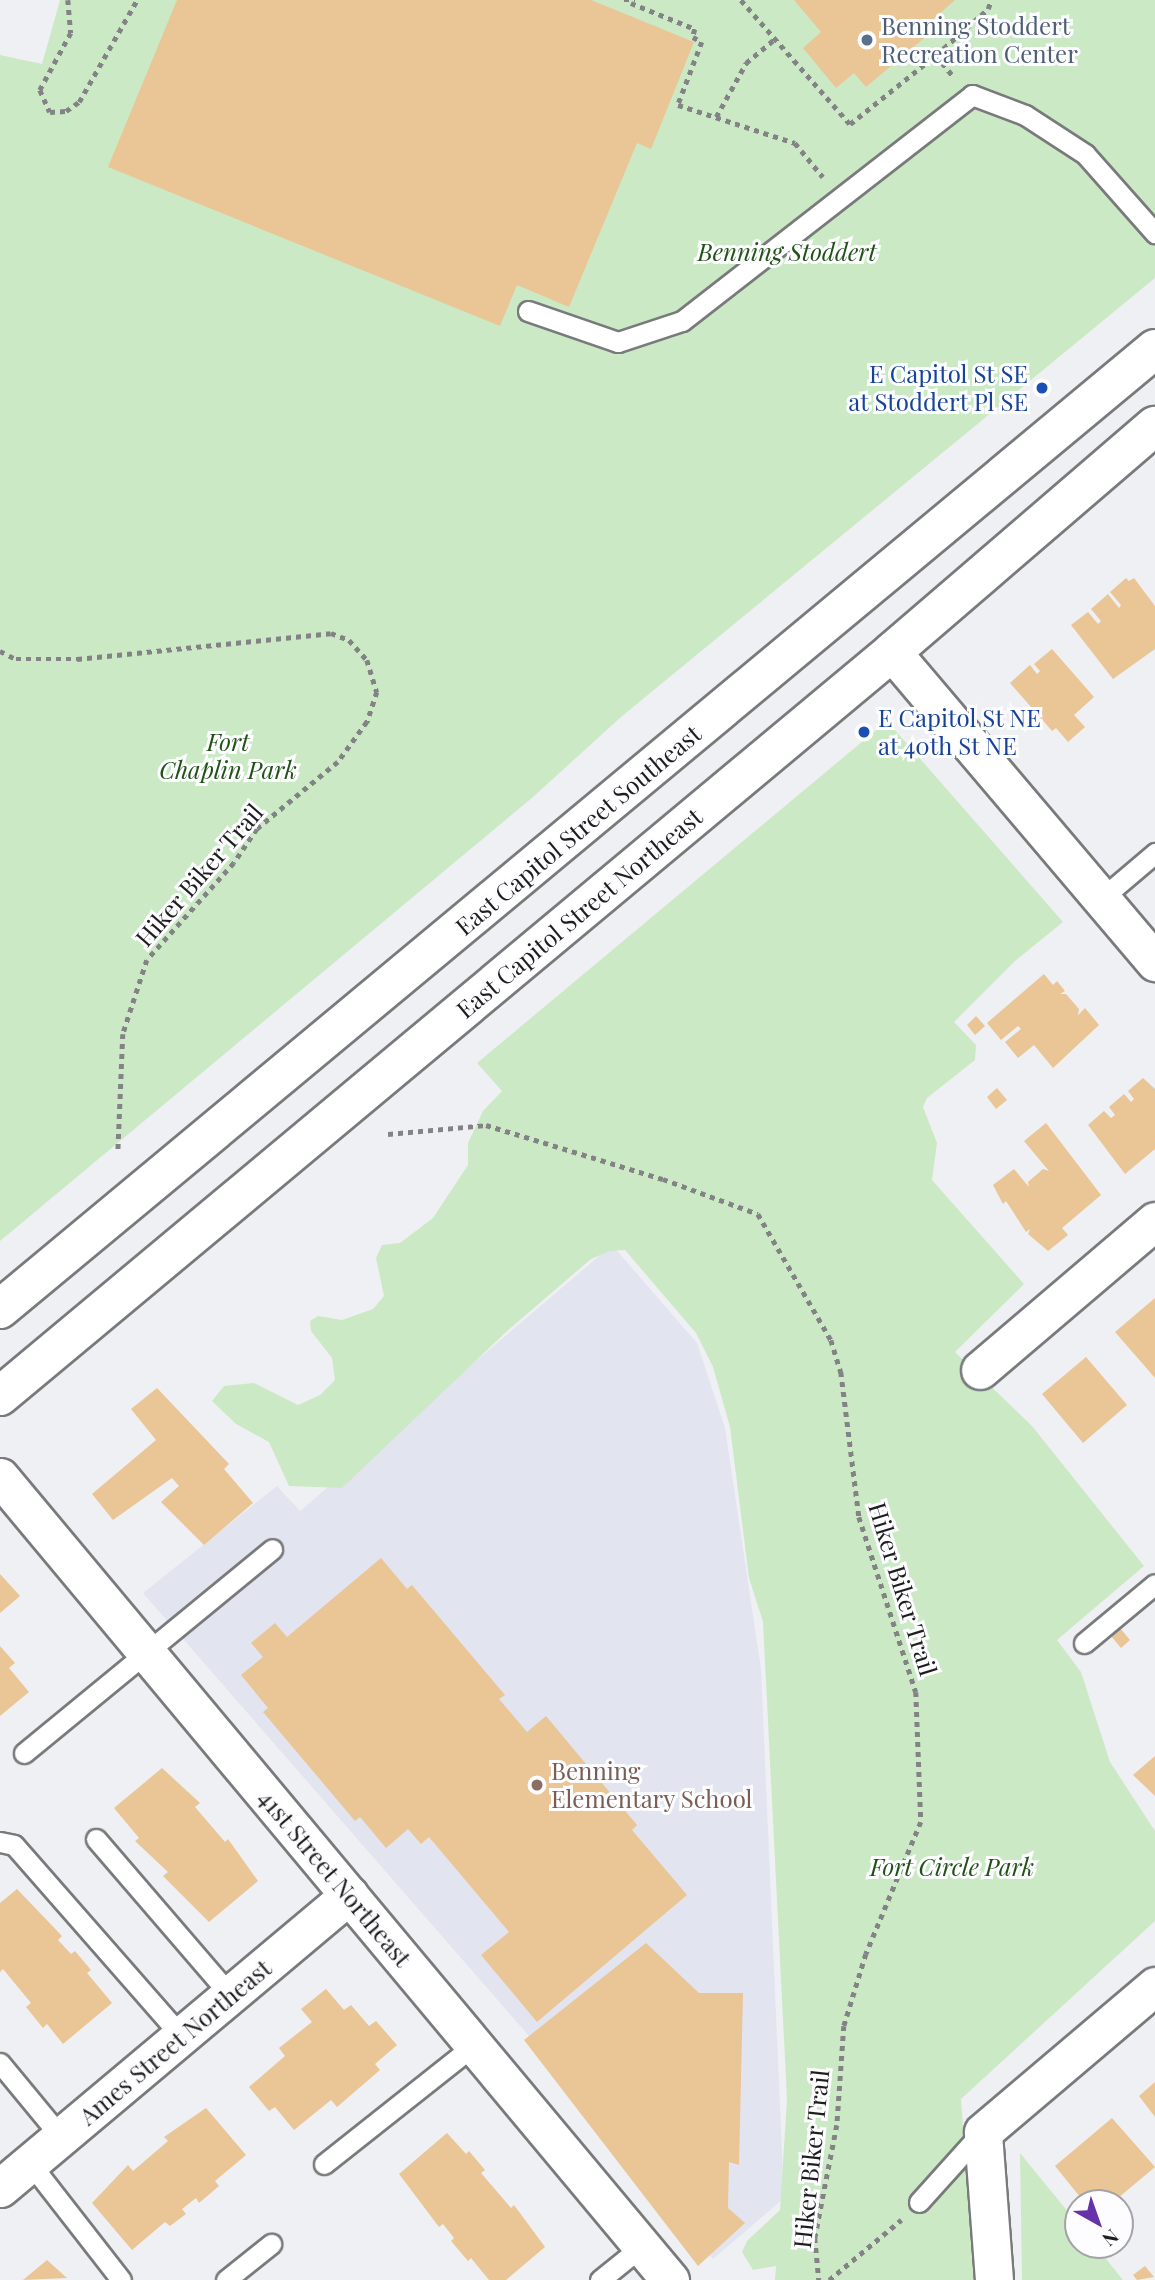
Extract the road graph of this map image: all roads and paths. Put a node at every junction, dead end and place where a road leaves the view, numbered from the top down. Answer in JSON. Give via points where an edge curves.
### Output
{"nodes":[{"id":1,"x":68,"y":0,"type":"edge"},
{"id":2,"x":137,"y":0,"type":"edge"},
{"id":3,"x":624,"y":0,"type":"edge"},
{"id":4,"x":741,"y":0,"type":"edge"},
{"id":5,"x":991,"y":0,"type":"edge"},
{"id":6,"x":633,"y":1,"type":"edge"},
{"id":7,"x":775,"y":39,"type":"junction"},
{"id":8,"x":936,"y":55,"type":"junction"},
{"id":9,"x":969,"y":97,"type":"junction"},
{"id":10,"x":716,"y":117,"type":"junction"},
{"id":11,"x":841,"y":198,"type":"junction"},
{"id":12,"x":1155,"y":233,"type":"edge"},
{"id":13,"x":527,"y":312,"type":"dead end"},
{"id":14,"x":1155,"y":349,"type":"edge"},
{"id":15,"x":1155,"y":426,"type":"edge"},
{"id":16,"x":0,"y":651,"type":"edge"},
{"id":17,"x":892,"y":652,"type":"junction"},
{"id":18,"x":1155,"y":853,"type":"edge"},
{"id":19,"x":1102,"y":898,"type":"junction"},
{"id":20,"x":1155,"y":962,"type":"edge"},
{"id":21,"x":388,"y":1134,"type":"dead end"},
{"id":22,"x":118,"y":1153,"type":"dead end"},
{"id":23,"x":1155,"y":1221,"type":"edge"},
{"id":24,"x":0,"y":1310,"type":"edge"},
{"id":25,"x":980,"y":1370,"type":"dead end"},
{"id":26,"x":0,"y":1396,"type":"edge"},
{"id":27,"x":0,"y":1477,"type":"edge"},
{"id":28,"x":272,"y":1549,"type":"dead end"},
{"id":29,"x":1155,"y":1584,"type":"edge"},
{"id":30,"x":1084,"y":1643,"type":"dead end"},
{"id":31,"x":145,"y":1651,"type":"junction"},
{"id":32,"x":24,"y":1753,"type":"dead end"},
{"id":33,"x":96,"y":1839,"type":"dead end"},
{"id":34,"x":0,"y":1842,"type":"edge"},
{"id":35,"x":349,"y":1895,"type":"junction"},
{"id":36,"x":1155,"y":1986,"type":"edge"},
{"id":37,"x":230,"y":1995,"type":"junction"},
{"id":38,"x":181,"y":2036,"type":"junction"},
{"id":39,"x":474,"y":2045,"type":"junction"},
{"id":40,"x":0,"y":2063,"type":"edge"},
{"id":41,"x":983,"y":2132,"type":"junction"},
{"id":42,"x":61,"y":2137,"type":"junction"},
{"id":43,"x":30,"y":2163,"type":"junction"},
{"id":44,"x":324,"y":2164,"type":"dead end"},
{"id":45,"x":0,"y":2188,"type":"edge"},
{"id":46,"x":919,"y":2202,"type":"joint"},
{"id":47,"x":271,"y":2244,"type":"dead end"},
{"id":48,"x":642,"y":2246,"type":"junction"},
{"id":49,"x":121,"y":2280,"type":"edge"},
{"id":50,"x":226,"y":2280,"type":"edge"},
{"id":51,"x":600,"y":2280,"type":"edge"},
{"id":52,"x":670,"y":2280,"type":"edge"},
{"id":53,"x":820,"y":2280,"type":"edge"},
{"id":54,"x":829,"y":2280,"type":"edge"},
{"id":55,"x":994,"y":2280,"type":"edge"}],
"edges":[{"from":1,"to":2,"type":"path","via":[[71,33],[40,90],[50,112],[66,111],[79,102]]},
{"from":3,"to":6,"type":"path"},
{"from":4,"to":7,"type":"path"},
{"from":5,"to":8,"type":"path","via":[[988,9]]},
{"from":6,"to":10,"type":"path","via":[[695,29],[693,37],[702,42],[678,105]]},
{"from":7,"to":8,"type":"path","via":[[850,124]]},
{"from":7,"to":10,"type":"path","via":[[746,63]]},
{"from":8,"to":9,"type":"path"},
{"from":9,"to":11,"type":"lane"},
{"from":9,"to":12,"type":"lane","via":[[1025,115],[1085,154]]},
{"from":10,"to":11,"type":"path","via":[[795,144]]},
{"from":11,"to":13,"type":"lane","via":[[682,321],[618,342]]},
{"from":14,"to":24,"type":"main road","name":"East Capitol Street Southeast"},
{"from":15,"to":17,"type":"main road","name":"East Capitol Street Northeast"},
{"from":16,"to":22,"type":"path","name":"Hiker Biker Trail","via":[[16,659],[77,659],[331,633],[349,640],[367,660],[377,692],[367,722],[338,762],[257,829],[234,863],[147,960],[123,1034]]},
{"from":17,"to":19,"type":"street"},
{"from":17,"to":26,"type":"main road","name":"East Capitol Street Northeast"},
{"from":18,"to":19,"type":"lane"},
{"from":19,"to":20,"type":"street"},
{"from":21,"to":53,"type":"path","name":"Hiker Biker Trail","via":[[485,1125],[663,1179],[758,1214],[831,1340],[841,1372],[859,1517],[916,1692],[922,1822],[866,1954],[844,2026],[837,2125],[815,2238]]},
{"from":23,"to":25,"type":"street"},
{"from":27,"to":31,"type":"street","name":"41st Street Northeast"},
{"from":28,"to":31,"type":"lane"},
{"from":29,"to":30,"type":"lane"},
{"from":31,"to":32,"type":"lane"},
{"from":31,"to":35,"type":"street","name":"41st Street Northeast"},
{"from":33,"to":37,"type":"lane"},
{"from":34,"to":38,"type":"lane","via":[[14,1844]]},
{"from":35,"to":37,"type":"street","name":"Ames Street Northeast"},
{"from":35,"to":39,"type":"street","name":"41st Street Northeast"},
{"from":36,"to":41,"type":"street"},
{"from":37,"to":38,"type":"street","name":"Ames Street Northeast"},
{"from":38,"to":42,"type":"street","name":"Ames Street Northeast"},
{"from":39,"to":44,"type":"lane"},
{"from":39,"to":48,"type":"street","name":"41st Street Northeast"},
{"from":40,"to":42,"type":"lane"},
{"from":41,"to":46,"type":"lane"},
{"from":41,"to":55,"type":"street"},
{"from":42,"to":43,"type":"street","name":"Ames Street Northeast"},
{"from":43,"to":45,"type":"street","name":"Ames Street Northeast"},
{"from":43,"to":49,"type":"lane"},
{"from":46,"to":54,"type":"path","via":[[890,2232]]},
{"from":47,"to":50,"type":"lane"},
{"from":48,"to":51,"type":"lane"},
{"from":48,"to":52,"type":"street","name":"41st Street Northeast"}]}
